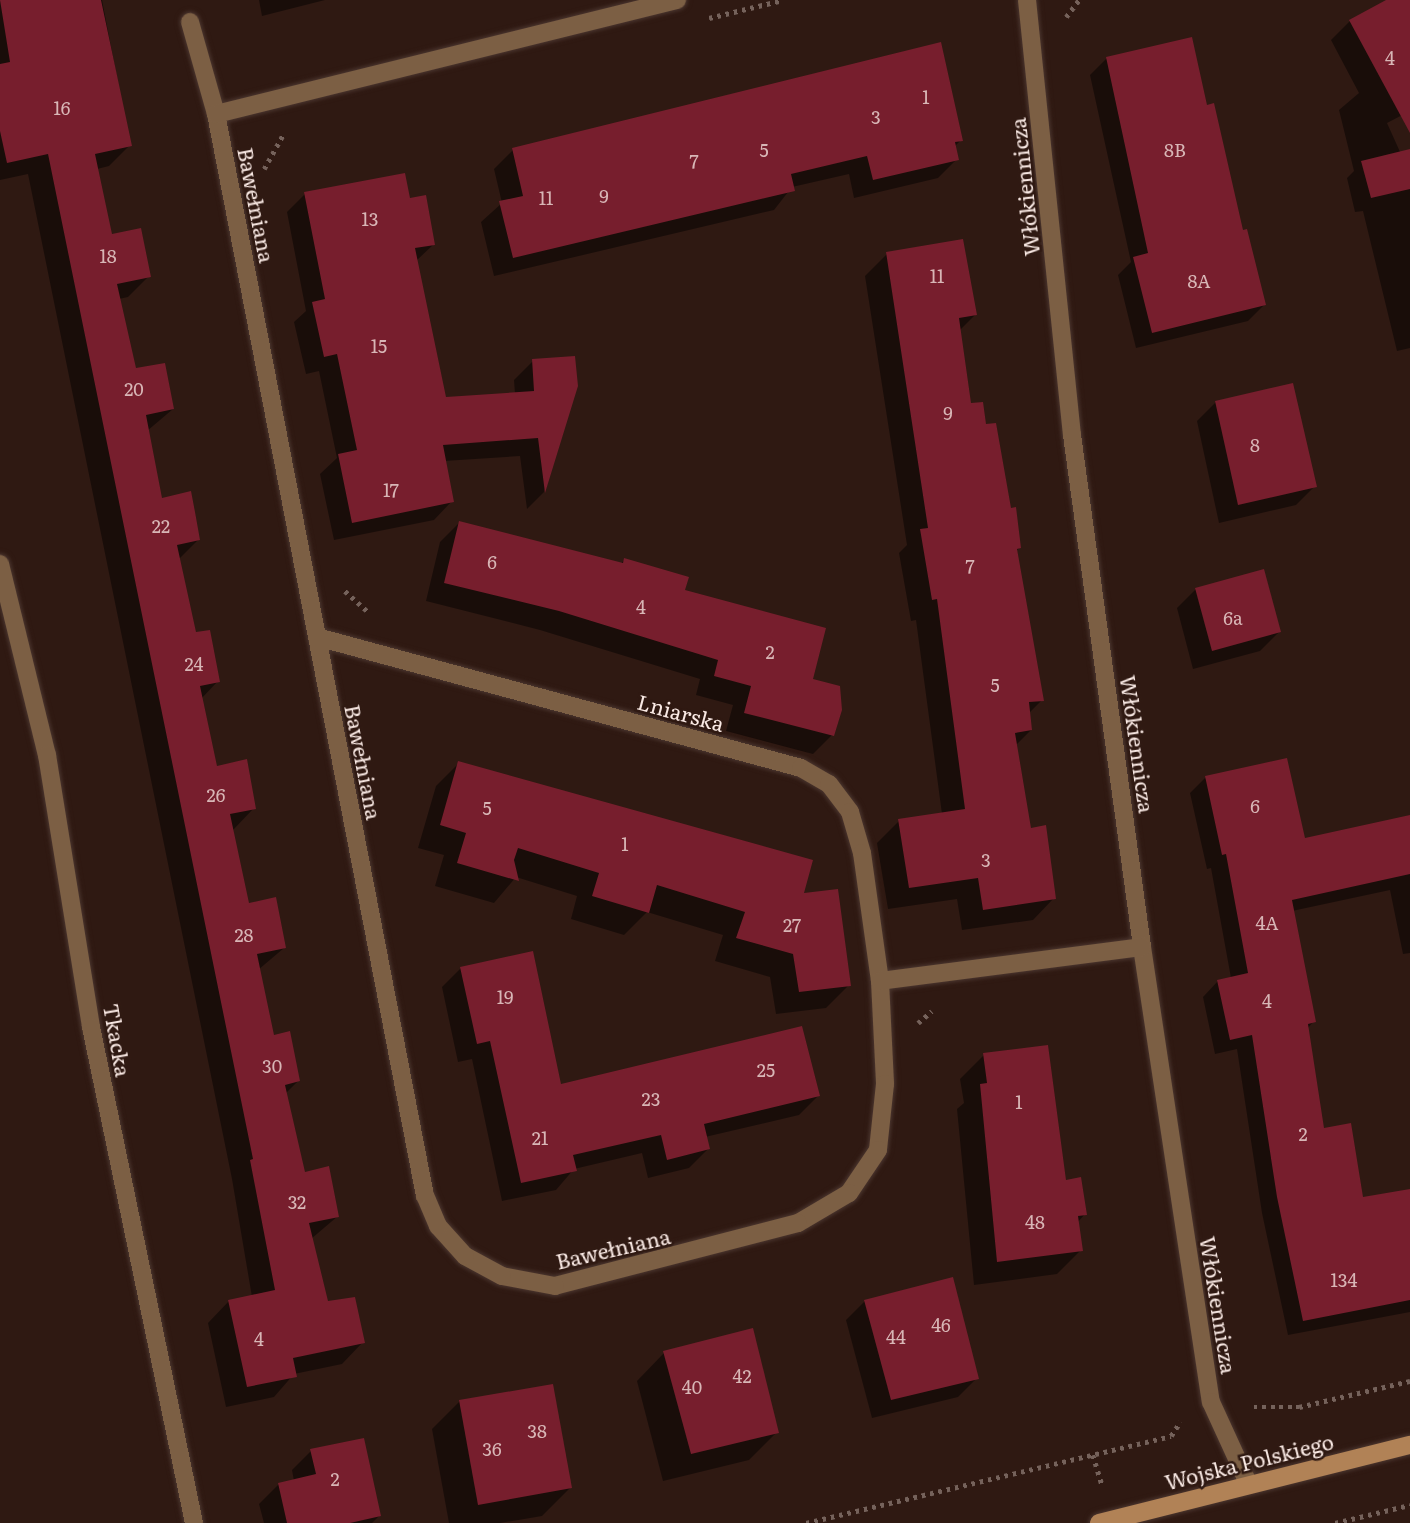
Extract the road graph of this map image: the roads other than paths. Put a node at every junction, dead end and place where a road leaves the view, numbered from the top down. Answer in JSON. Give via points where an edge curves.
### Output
{"nodes":[{"id":1,"x":677,"y":0,"type":"edge"},
{"id":2,"x":1027,"y":0,"type":"edge"},
{"id":3,"x":190,"y":22,"type":"dead end"},
{"id":4,"x":216,"y":114,"type":"junction"},
{"id":5,"x":0,"y":564,"type":"edge"},
{"id":6,"x":317,"y":637,"type":"junction"},
{"id":7,"x":1142,"y":947,"type":"junction"},
{"id":8,"x":880,"y":981,"type":"junction"},
{"id":9,"x":1410,"y":1445,"type":"edge"},
{"id":10,"x":1249,"y":1485,"type":"junction"},
{"id":11,"x":194,"y":1523,"type":"edge"},
{"id":12,"x":1099,"y":1523,"type":"edge"}],
"edges":[{"from":1,"to":4,"type":"street"},
{"from":2,"to":7,"type":"street","name":"Włókiennicza","via":[[1072,435]]},
{"from":3,"to":4,"type":"street","name":"Bawełniana"},
{"from":4,"to":6,"type":"street","name":"Bawełniana"},
{"from":5,"to":11,"type":"street","name":"Tkacka","via":[[47,755],[91,1027]]},
{"from":6,"to":8,"type":"street","name":"Lniarska","via":[[814,774],[841,799],[855,827]]},
{"from":6,"to":8,"type":"street","name":"Bawełniana","via":[[425,1196],[438,1226],[465,1256],[502,1276],[555,1286],[768,1232],[828,1209],[865,1175],[878,1150],[885,1084]]},
{"from":7,"to":8,"type":"street"},
{"from":7,"to":10,"type":"street","name":"Włókiennicza","via":[[1211,1402]]},
{"from":9,"to":10,"type":"main road","name":"Wojska Polskiego"},
{"from":10,"to":12,"type":"main road","name":"Wojska Polskiego"}]}
